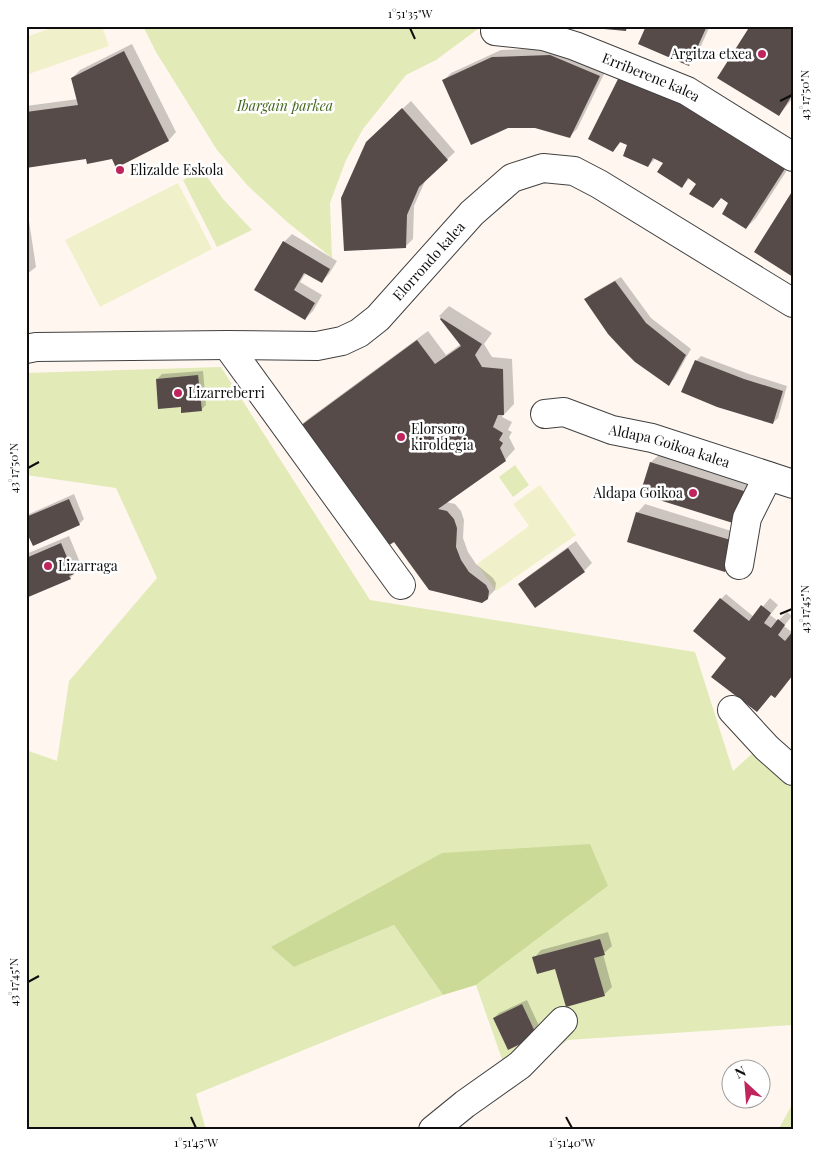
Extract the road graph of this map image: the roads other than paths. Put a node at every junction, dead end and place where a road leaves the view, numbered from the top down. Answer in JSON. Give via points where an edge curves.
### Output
{"nodes":[{"id":1,"x":496,"y":31,"type":"dead end"},
{"id":2,"x":793,"y":157,"type":"edge"},
{"id":3,"x":793,"y":303,"type":"edge"},
{"id":4,"x":227,"y":345,"type":"junction"},
{"id":5,"x":26,"y":349,"type":"edge"},
{"id":6,"x":545,"y":414,"type":"dead end"},
{"id":7,"x":780,"y":480,"type":"edge"},
{"id":8,"x":739,"y":565,"type":"dead end"},
{"id":9,"x":401,"y":585,"type":"dead end"},
{"id":10,"x":732,"y":710,"type":"dead end"},
{"id":11,"x":793,"y":771,"type":"edge"},
{"id":12,"x":562,"y":1021,"type":"dead end"},
{"id":13,"x":432,"y":1130,"type":"edge"}],
"edges":[{"from":1,"to":2,"type":"street","name":"Erriberene kalea","via":[[542,36],[575,46],[687,91]]},
{"from":3,"to":4,"type":"street","name":"Elorrondo kalea","via":[[599,184],[574,171],[543,168],[512,178],[472,213],[378,318],[359,333],[342,341],[317,346]]},
{"from":4,"to":5,"type":"street","name":"Elorrondo kalea"},
{"from":4,"to":9,"type":"street"},
{"from":6,"to":7,"type":"street","name":"Aldapa Goikoa kalea","via":[[564,412],[612,430],[652,438]]},
{"from":7,"to":8,"type":"street","via":[[747,518]]},
{"from":10,"to":11,"type":"street"},
{"from":12,"to":13,"type":"street","via":[[520,1065]]}]}
